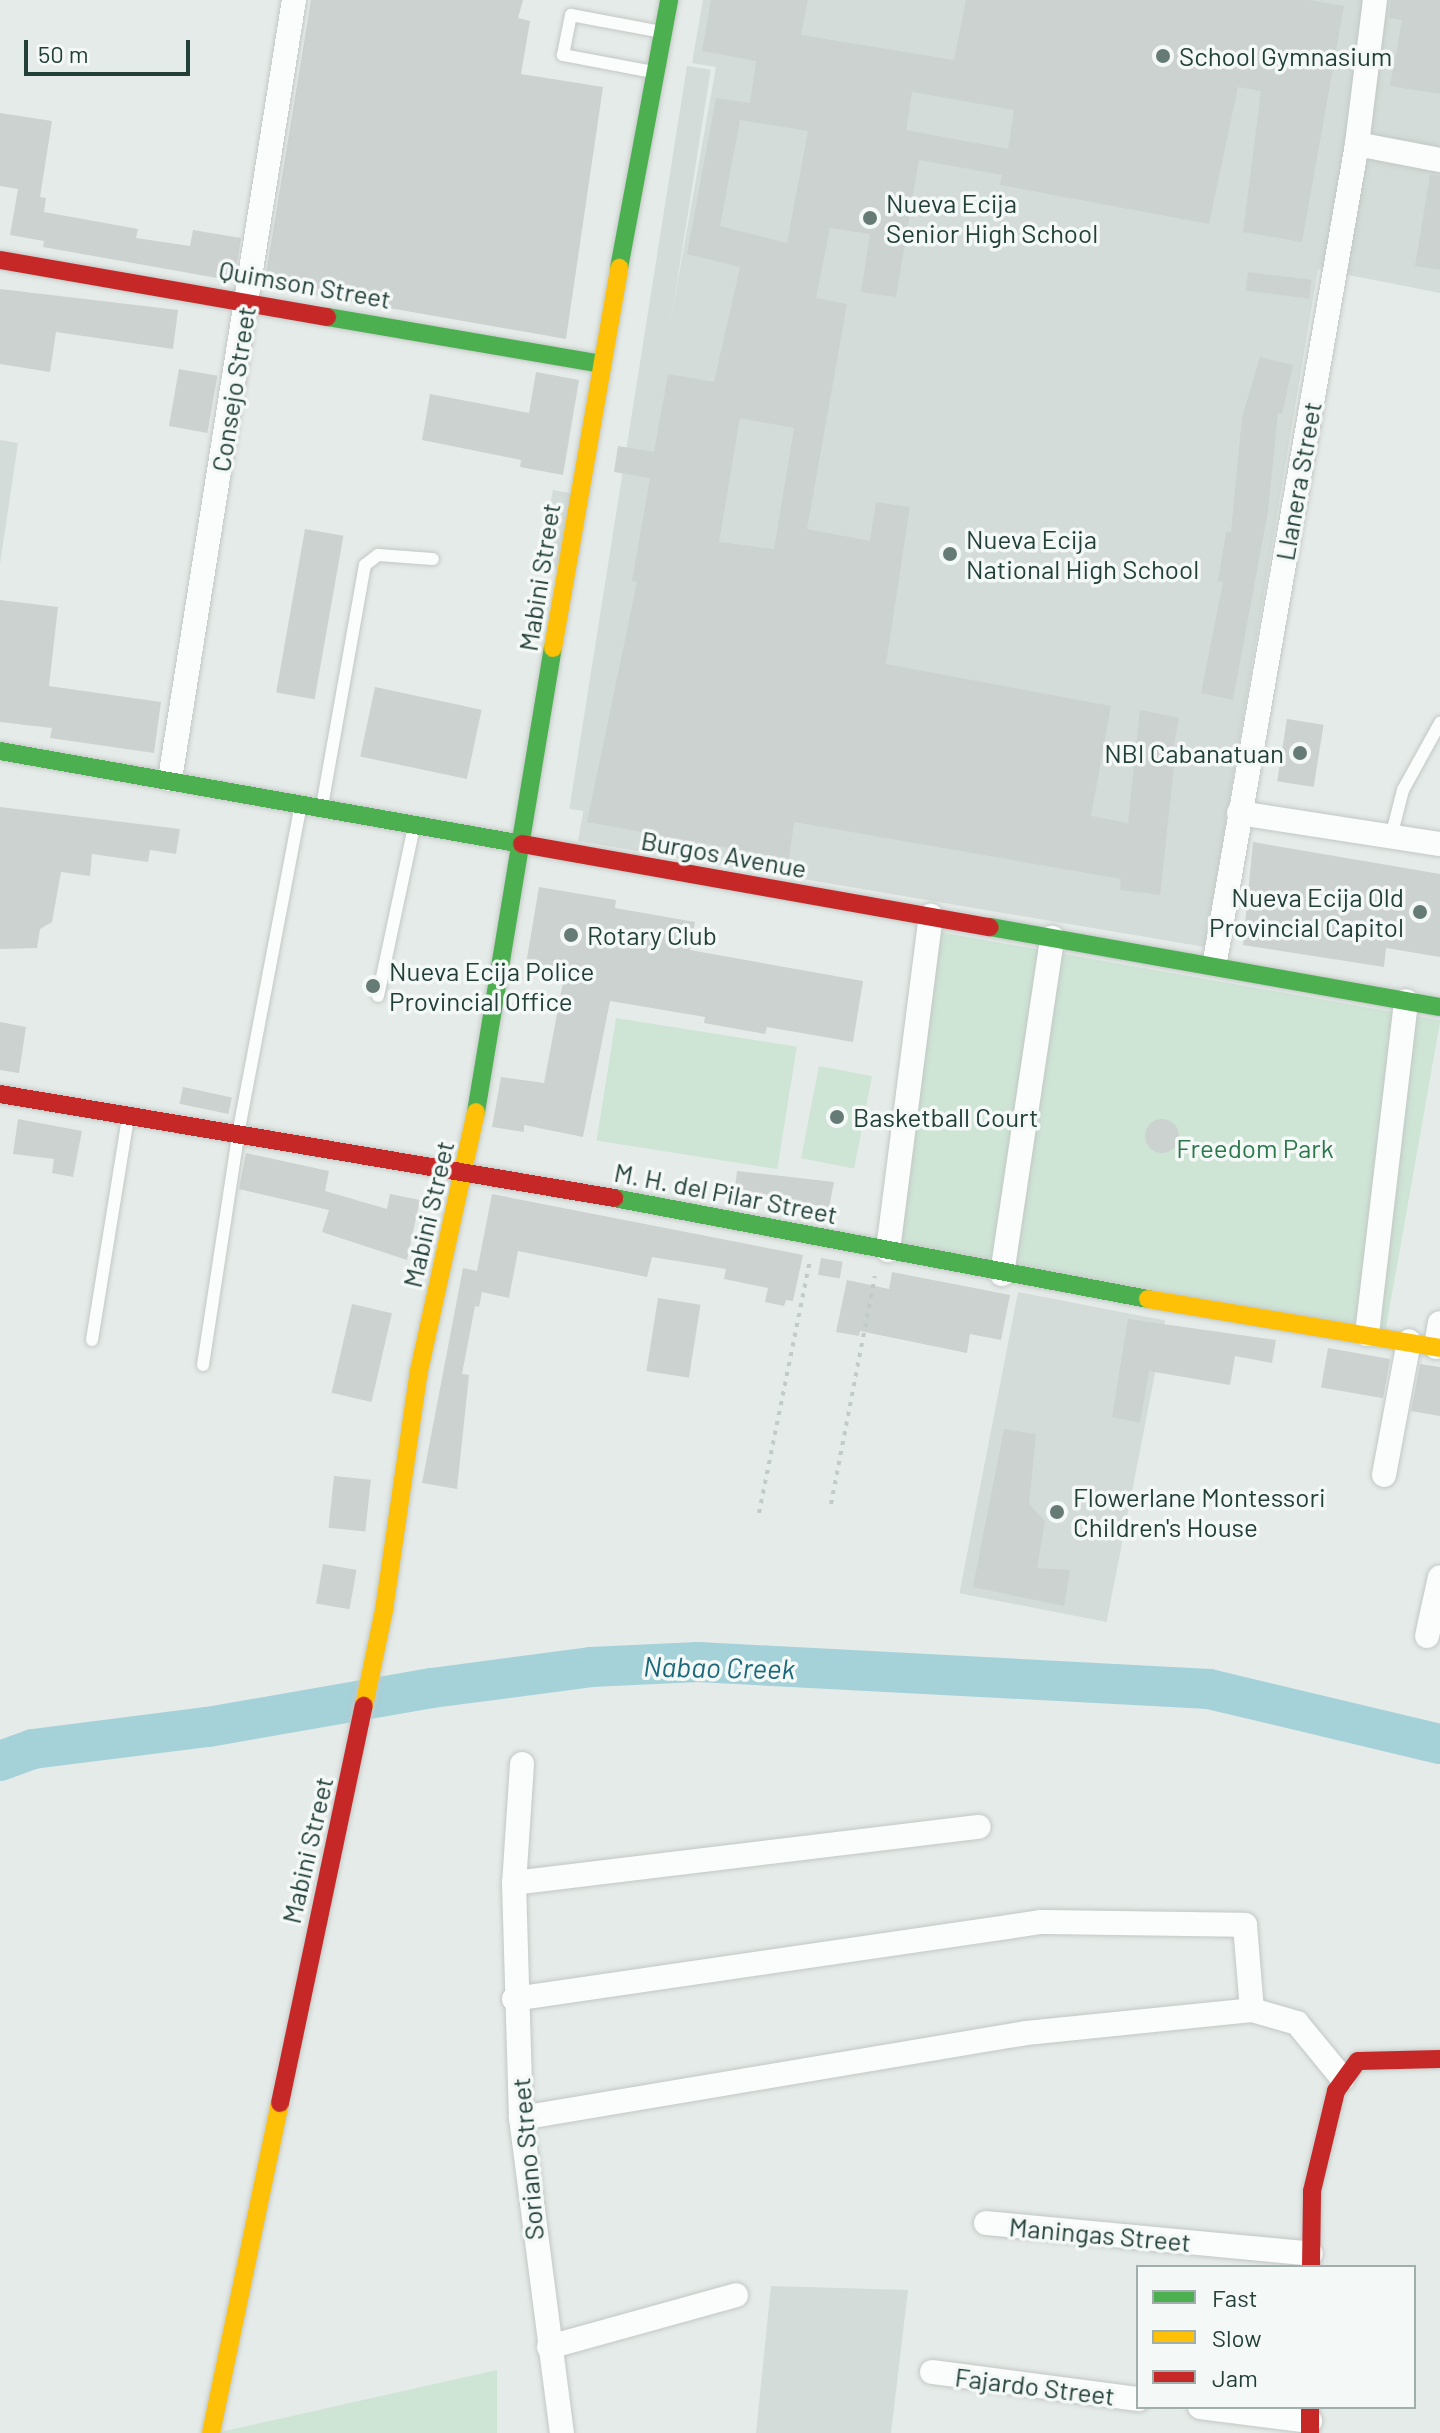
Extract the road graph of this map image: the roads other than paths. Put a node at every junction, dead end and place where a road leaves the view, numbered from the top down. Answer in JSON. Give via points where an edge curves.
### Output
{"nodes":[{"id":1,"x":294,"y":0,"type":"edge"},
{"id":2,"x":669,"y":0,"type":"edge"},
{"id":3,"x":1375,"y":0,"type":"edge"},
{"id":4,"x":662,"y":32,"type":"junction"},
{"id":5,"x":654,"y":72,"type":"junction"},
{"id":6,"x":1357,"y":144,"type":"junction"},
{"id":7,"x":1440,"y":160,"type":"edge"},
{"id":8,"x":0,"y":260,"type":"edge"},
{"id":9,"x":247,"y":299,"type":"junction"},
{"id":10,"x":601,"y":364,"type":"junction"},
{"id":11,"x":433,"y":559,"type":"dead end"},
{"id":12,"x":1440,"y":723,"type":"edge"},
{"id":13,"x":0,"y":751,"type":"edge"},
{"id":14,"x":170,"y":779,"type":"junction"},
{"id":15,"x":301,"y":802,"type":"junction"},
{"id":16,"x":322,"y":806,"type":"junction"},
{"id":17,"x":1239,"y":813,"type":"junction"},
{"id":18,"x":414,"y":824,"type":"junction"},
{"id":19,"x":1391,"y":837,"type":"junction"},
{"id":20,"x":521,"y":844,"type":"junction"},
{"id":21,"x":1440,"y":844,"type":"edge"},
{"id":22,"x":931,"y":916,"type":"junction"},
{"id":23,"x":1052,"y":938,"type":"junction"},
{"id":24,"x":1215,"y":961,"type":"dead end"},
{"id":25,"x":378,"y":996,"type":"dead end"},
{"id":26,"x":1406,"y":1001,"type":"junction"},
{"id":27,"x":1440,"y":1007,"type":"edge"},
{"id":28,"x":0,"y":1094,"type":"edge"},
{"id":29,"x":128,"y":1114,"type":"junction"},
{"id":30,"x":239,"y":1129,"type":"junction"},
{"id":31,"x":466,"y":1169,"type":"junction"},
{"id":32,"x":884,"y":1250,"type":"junction"},
{"id":33,"x":1002,"y":1274,"type":"junction"},
{"id":34,"x":1367,"y":1334,"type":"junction"},
{"id":35,"x":1439,"y":1339,"type":"edge"},
{"id":36,"x":92,"y":1340,"type":"dead end"},
{"id":37,"x":1409,"y":1341,"type":"junction"},
{"id":38,"x":203,"y":1365,"type":"dead end"},
{"id":39,"x":1384,"y":1475,"type":"dead end"},
{"id":40,"x":1440,"y":1577,"type":"edge"},
{"id":41,"x":1427,"y":1636,"type":"dead end"},
{"id":42,"x":522,"y":1764,"type":"dead end"},
{"id":43,"x":979,"y":1827,"type":"dead end"},
{"id":44,"x":514,"y":1883,"type":"junction"},
{"id":45,"x":514,"y":1999,"type":"junction"},
{"id":46,"x":1252,"y":2010,"type":"junction"},
{"id":47,"x":1440,"y":2059,"type":"edge"},
{"id":48,"x":1343,"y":2079,"type":"junction"},
{"id":49,"x":521,"y":2118,"type":"junction"},
{"id":50,"x":986,"y":2223,"type":"dead end"},
{"id":51,"x":1311,"y":2261,"type":"edge"},
{"id":52,"x":736,"y":2295,"type":"dead end"},
{"id":53,"x":549,"y":2347,"type":"junction"},
{"id":54,"x":932,"y":2372,"type":"dead end"},
{"id":55,"x":1136,"y":2399,"type":"edge"},
{"id":56,"x":1217,"y":2409,"type":"edge"},
{"id":57,"x":1310,"y":2420,"type":"edge"},
{"id":58,"x":211,"y":2433,"type":"edge"},
{"id":59,"x":562,"y":2433,"type":"edge"}],
"edges":[{"from":1,"to":9,"type":"street","name":"Consejo Street"},
{"from":2,"to":4,"type":"main road","name":"Mabini Street"},
{"from":3,"to":6,"type":"street","name":"Llanera Street"},
{"from":4,"to":5,"type":"main road","name":"Mabini Street"},
{"from":4,"to":5,"type":"lane","via":[[571,15],[563,55]]},
{"from":5,"to":10,"type":"main road","name":"Mabini Street"},
{"from":6,"to":7,"type":"street"},
{"from":6,"to":17,"type":"street","name":"Llanera Street"},
{"from":8,"to":9,"type":"main road","name":"Quimson Street"},
{"from":9,"to":10,"type":"main road","name":"Quimson Street"},
{"from":9,"to":14,"type":"street","name":"Consejo Street"},
{"from":10,"to":20,"type":"main road","name":"Mabini Street"},
{"from":11,"to":16,"type":"lane","via":[[378,555],[365,565]]},
{"from":12,"to":19,"type":"lane","via":[[1403,790]]},
{"from":13,"to":14,"type":"main road","name":"Burgos Avenue"},
{"from":14,"to":15,"type":"main road","name":"Burgos Avenue"},
{"from":15,"to":16,"type":"main road","name":"Burgos Avenue"},
{"from":15,"to":30,"type":"lane"},
{"from":16,"to":18,"type":"main road","name":"Burgos Avenue"},
{"from":17,"to":19,"type":"street"},
{"from":17,"to":24,"type":"street","name":"Llanera Street"},
{"from":18,"to":20,"type":"main road","name":"Burgos Avenue"},
{"from":18,"to":25,"type":"lane"},
{"from":19,"to":21,"type":"street"},
{"from":20,"to":22,"type":"main road","name":"Burgos Avenue"},
{"from":20,"to":31,"type":"main road","name":"Mabini Street"},
{"from":22,"to":23,"type":"main road","name":"Burgos Avenue"},
{"from":22,"to":32,"type":"street"},
{"from":23,"to":26,"type":"main road","name":"Burgos Avenue"},
{"from":23,"to":33,"type":"street"},
{"from":26,"to":27,"type":"main road","name":"Burgos Avenue"},
{"from":26,"to":34,"type":"street"},
{"from":28,"to":29,"type":"main road","name":"M. H. del Pilar Street"},
{"from":29,"to":30,"type":"main road","name":"M. H. del Pilar Street"},
{"from":29,"to":36,"type":"lane"},
{"from":30,"to":31,"type":"main road","name":"M. H. del Pilar Street"},
{"from":30,"to":38,"type":"lane"},
{"from":31,"to":32,"type":"main road","name":"M. H. del Pilar Street"},
{"from":31,"to":58,"type":"main road","name":"Mabini Street","via":[[419,1371],[384,1610],[357,1745]]},
{"from":32,"to":33,"type":"main road","name":"M. H. del Pilar Street"},
{"from":33,"to":34,"type":"main road","name":"M. H. del Pilar Street"},
{"from":34,"to":37,"type":"main road","name":"M. H. del Pilar Street"},
{"from":35,"to":37,"type":"main road","name":"M. H. del Pilar Street"},
{"from":37,"to":39,"type":"street"},
{"from":40,"to":41,"type":"street"},
{"from":42,"to":44,"type":"street","name":"Soriano Street"},
{"from":43,"to":44,"type":"street"},
{"from":44,"to":45,"type":"street","name":"Soriano Street"},
{"from":45,"to":46,"type":"street","via":[[1057,1922],[1245,1925]]},
{"from":45,"to":49,"type":"street","name":"Soriano Street"},
{"from":46,"to":48,"type":"street","via":[[1297,2023]]},
{"from":46,"to":49,"type":"street","via":[[1026,2033]]},
{"from":47,"to":48,"type":"main road","via":[[1358,2061]]},
{"from":48,"to":51,"type":"main road","via":[[1319,2152]]},
{"from":49,"to":53,"type":"street","name":"Soriano Street"},
{"from":50,"to":51,"type":"street","name":"Maningas Street"},
{"from":52,"to":53,"type":"street"},
{"from":53,"to":59,"type":"street","name":"Soriano Street"},
{"from":54,"to":55,"type":"street","name":"Fajardo Street"},
{"from":56,"to":57,"type":"street"}]}
